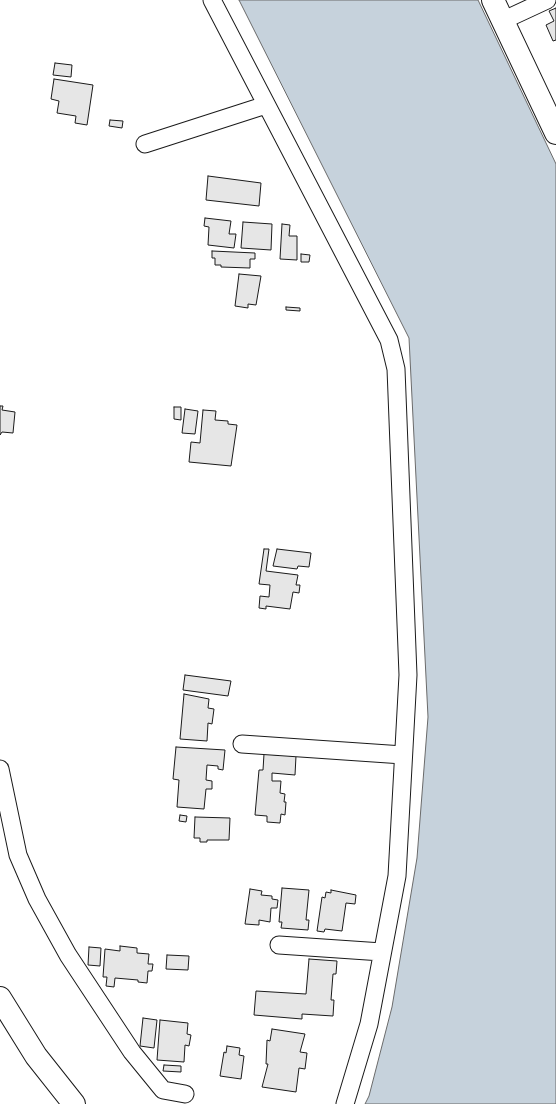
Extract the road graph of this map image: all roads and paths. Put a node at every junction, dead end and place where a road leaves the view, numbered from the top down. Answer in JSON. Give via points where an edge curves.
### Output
{"nodes":[{"id":1,"x":212,"y":0,"type":"edge"},
{"id":2,"x":493,"y":0,"type":"edge"},
{"id":3,"x":547,"y":0,"type":"edge"},
{"id":4,"x":504,"y":20,"type":"junction"},
{"id":5,"x":266,"y":105,"type":"junction"},
{"id":6,"x":556,"y":133,"type":"edge"},
{"id":7,"x":145,"y":144,"type":"dead end"},
{"id":8,"x":242,"y":744,"type":"dead end"},
{"id":9,"x":403,"y":754,"type":"junction"},
{"id":10,"x":0,"y":769,"type":"edge"},
{"id":11,"x":280,"y":945,"type":"dead end"},
{"id":12,"x":382,"y":952,"type":"junction"},
{"id":13,"x":0,"y":998,"type":"edge"},
{"id":14,"x":185,"y":1094,"type":"dead end"},
{"id":15,"x":74,"y":1104,"type":"edge"},
{"id":16,"x":345,"y":1104,"type":"edge"}],
"edges":[{"from":1,"to":5,"type":"street"},
{"from":2,"to":4,"type":"main road"},
{"from":3,"to":4,"type":"street"},
{"from":4,"to":6,"type":"main road"},
{"from":5,"to":7,"type":"street"},
{"from":5,"to":9,"type":"street","via":[[389,340],[396,369],[403,496],[408,675]]},
{"from":8,"to":9,"type":"street"},
{"from":9,"to":12,"type":"street","via":[[397,876]]},
{"from":10,"to":14,"type":"street","via":[[18,855],[37,899],[68,955],[132,1052],[163,1090]]},
{"from":11,"to":12,"type":"street"},
{"from":12,"to":16,"type":"street","via":[[369,1024]]},
{"from":13,"to":15,"type":"main road","via":[[36,1056]]}]}
